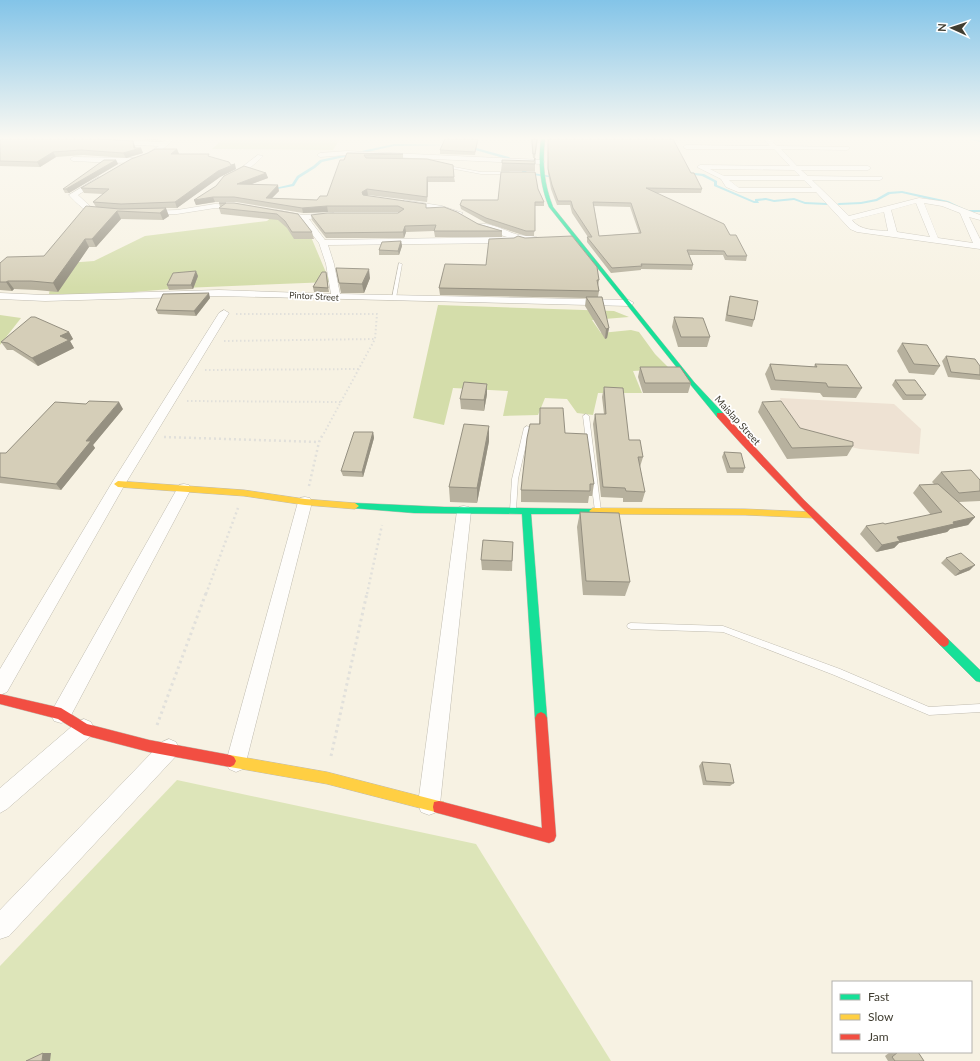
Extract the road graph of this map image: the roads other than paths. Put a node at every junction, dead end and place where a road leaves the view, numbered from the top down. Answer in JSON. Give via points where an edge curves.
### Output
{"nodes":[{"id":1,"x":84,"y":189,"type":"edge"},
{"id":2,"x":543,"y":189,"type":"edge"},
{"id":3,"x":735,"y":189,"type":"edge"},
{"id":4,"x":818,"y":190,"type":"joint"},
{"id":5,"x":196,"y":200,"type":"edge"},
{"id":6,"x":920,"y":200,"type":"junction"},
{"id":7,"x":398,"y":202,"type":"edge"},
{"id":8,"x":248,"y":208,"type":"edge"},
{"id":9,"x":887,"y":208,"type":"junction"},
{"id":10,"x":963,"y":211,"type":"junction"},
{"id":11,"x":111,"y":212,"type":"edge"},
{"id":12,"x":177,"y":212,"type":"junction"},
{"id":13,"x":273,"y":212,"type":"edge"},
{"id":14,"x":139,"y":213,"type":"edge"},
{"id":15,"x":342,"y":215,"type":"edge"},
{"id":16,"x":303,"y":217,"type":"junction"},
{"id":17,"x":847,"y":218,"type":"junction"},
{"id":18,"x":980,"y":218,"type":"edge"},
{"id":19,"x":894,"y":235,"type":"junction"},
{"id":20,"x":563,"y":239,"type":"edge"},
{"id":21,"x":577,"y":239,"type":"junction"},
{"id":22,"x":525,"y":240,"type":"junction"},
{"id":23,"x":544,"y":240,"type":"edge"},
{"id":24,"x":935,"y":240,"type":"junction"},
{"id":25,"x":323,"y":243,"type":"junction"},
{"id":26,"x":980,"y":246,"type":"edge"},
{"id":27,"x":400,"y":264,"type":"dead end"},
{"id":28,"x":0,"y":296,"type":"edge"},
{"id":29,"x":336,"y":297,"type":"junction"},
{"id":30,"x":394,"y":298,"type":"junction"},
{"id":31,"x":629,"y":303,"type":"junction"},
{"id":32,"x":224,"y":314,"type":"road end"},
{"id":33,"x":586,"y":416,"type":"dead end"},
{"id":34,"x":527,"y":428,"type":"dead end"},
{"id":35,"x":118,"y":484,"type":"junction"},
{"id":36,"x":184,"y":489,"type":"junction"},
{"id":37,"x":305,"y":502,"type":"junction"},
{"id":38,"x":513,"y":510,"type":"junction"},
{"id":39,"x":464,"y":511,"type":"junction"},
{"id":40,"x":526,"y":511,"type":"junction"},
{"id":41,"x":598,"y":511,"type":"junction"},
{"id":42,"x":814,"y":515,"type":"junction"},
{"id":43,"x":631,"y":626,"type":"dead end"},
{"id":44,"x":980,"y":677,"type":"edge"},
{"id":45,"x":0,"y":686,"type":"edge"},
{"id":46,"x":0,"y":699,"type":"edge"},
{"id":47,"x":980,"y":708,"type":"edge"},
{"id":48,"x":61,"y":714,"type":"junction"},
{"id":49,"x":84,"y":729,"type":"junction"},
{"id":50,"x":159,"y":748,"type":"junction"},
{"id":51,"x":236,"y":762,"type":"junction"},
{"id":52,"x":0,"y":802,"type":"edge"},
{"id":53,"x":429,"y":804,"type":"junction"},
{"id":54,"x":0,"y":928,"type":"edge"}],
"edges":[{"from":1,"to":11,"type":"street","via":[[73,195],[91,211]]},
{"from":2,"to":21,"type":"street","name":"Maislap Street","via":[[560,219]]},
{"from":3,"to":4,"type":"street"},
{"from":4,"to":17,"type":"street"},
{"from":5,"to":12,"type":"street"},
{"from":6,"to":9,"type":"street"},
{"from":6,"to":10,"type":"street"},
{"from":6,"to":24,"type":"street"},
{"from":7,"to":22,"type":"street","via":[[455,211],[482,226]]},
{"from":8,"to":12,"type":"street","via":[[215,206]]},
{"from":9,"to":17,"type":"street"},
{"from":9,"to":19,"type":"street"},
{"from":10,"to":18,"type":"street"},
{"from":10,"to":26,"type":"street"},
{"from":12,"to":14,"type":"street"},
{"from":13,"to":16,"type":"street"},
{"from":15,"to":16,"type":"street"},
{"from":16,"to":25,"type":"street"},
{"from":17,"to":19,"type":"street","via":[[860,230]]},
{"from":19,"to":24,"type":"street"},
{"from":20,"to":21,"type":"street"},
{"from":21,"to":31,"type":"street","name":"Maislap Street"},
{"from":22,"to":23,"type":"street"},
{"from":22,"to":25,"type":"street"},
{"from":24,"to":26,"type":"street"},
{"from":25,"to":29,"type":"street"},
{"from":27,"to":30,"type":"lane"},
{"from":28,"to":29,"type":"street","name":"Pintor Street","via":[[46,298],[219,293]]},
{"from":29,"to":30,"type":"street","name":"Pintor Street"},
{"from":30,"to":31,"type":"street","name":"Pintor Street"},
{"from":31,"to":42,"type":"street","name":"Maislap Street","via":[[718,414]]},
{"from":32,"to":35,"type":"street"},
{"from":33,"to":41,"type":"lane"},
{"from":34,"to":38,"type":"lane","via":[[515,479]]},
{"from":35,"to":36,"type":"street"},
{"from":35,"to":45,"type":"street"},
{"from":36,"to":37,"type":"street","via":[[244,493]]},
{"from":36,"to":48,"type":"street"},
{"from":37,"to":39,"type":"street","via":[[385,509]]},
{"from":37,"to":51,"type":"street"},
{"from":38,"to":39,"type":"street"},
{"from":38,"to":40,"type":"street"},
{"from":39,"to":53,"type":"street"},
{"from":40,"to":41,"type":"street"},
{"from":40,"to":53,"type":"street","via":[[549,836]]},
{"from":41,"to":42,"type":"street"},
{"from":42,"to":44,"type":"street","name":"Maislap Street"},
{"from":43,"to":47,"type":"lane","via":[[723,629],[838,672],[929,711]]},
{"from":46,"to":48,"type":"street"},
{"from":48,"to":49,"type":"street"},
{"from":49,"to":50,"type":"street"},
{"from":49,"to":52,"type":"street"},
{"from":50,"to":51,"type":"street"},
{"from":50,"to":54,"type":"street"},
{"from":51,"to":53,"type":"street","via":[[326,778]]}]}
